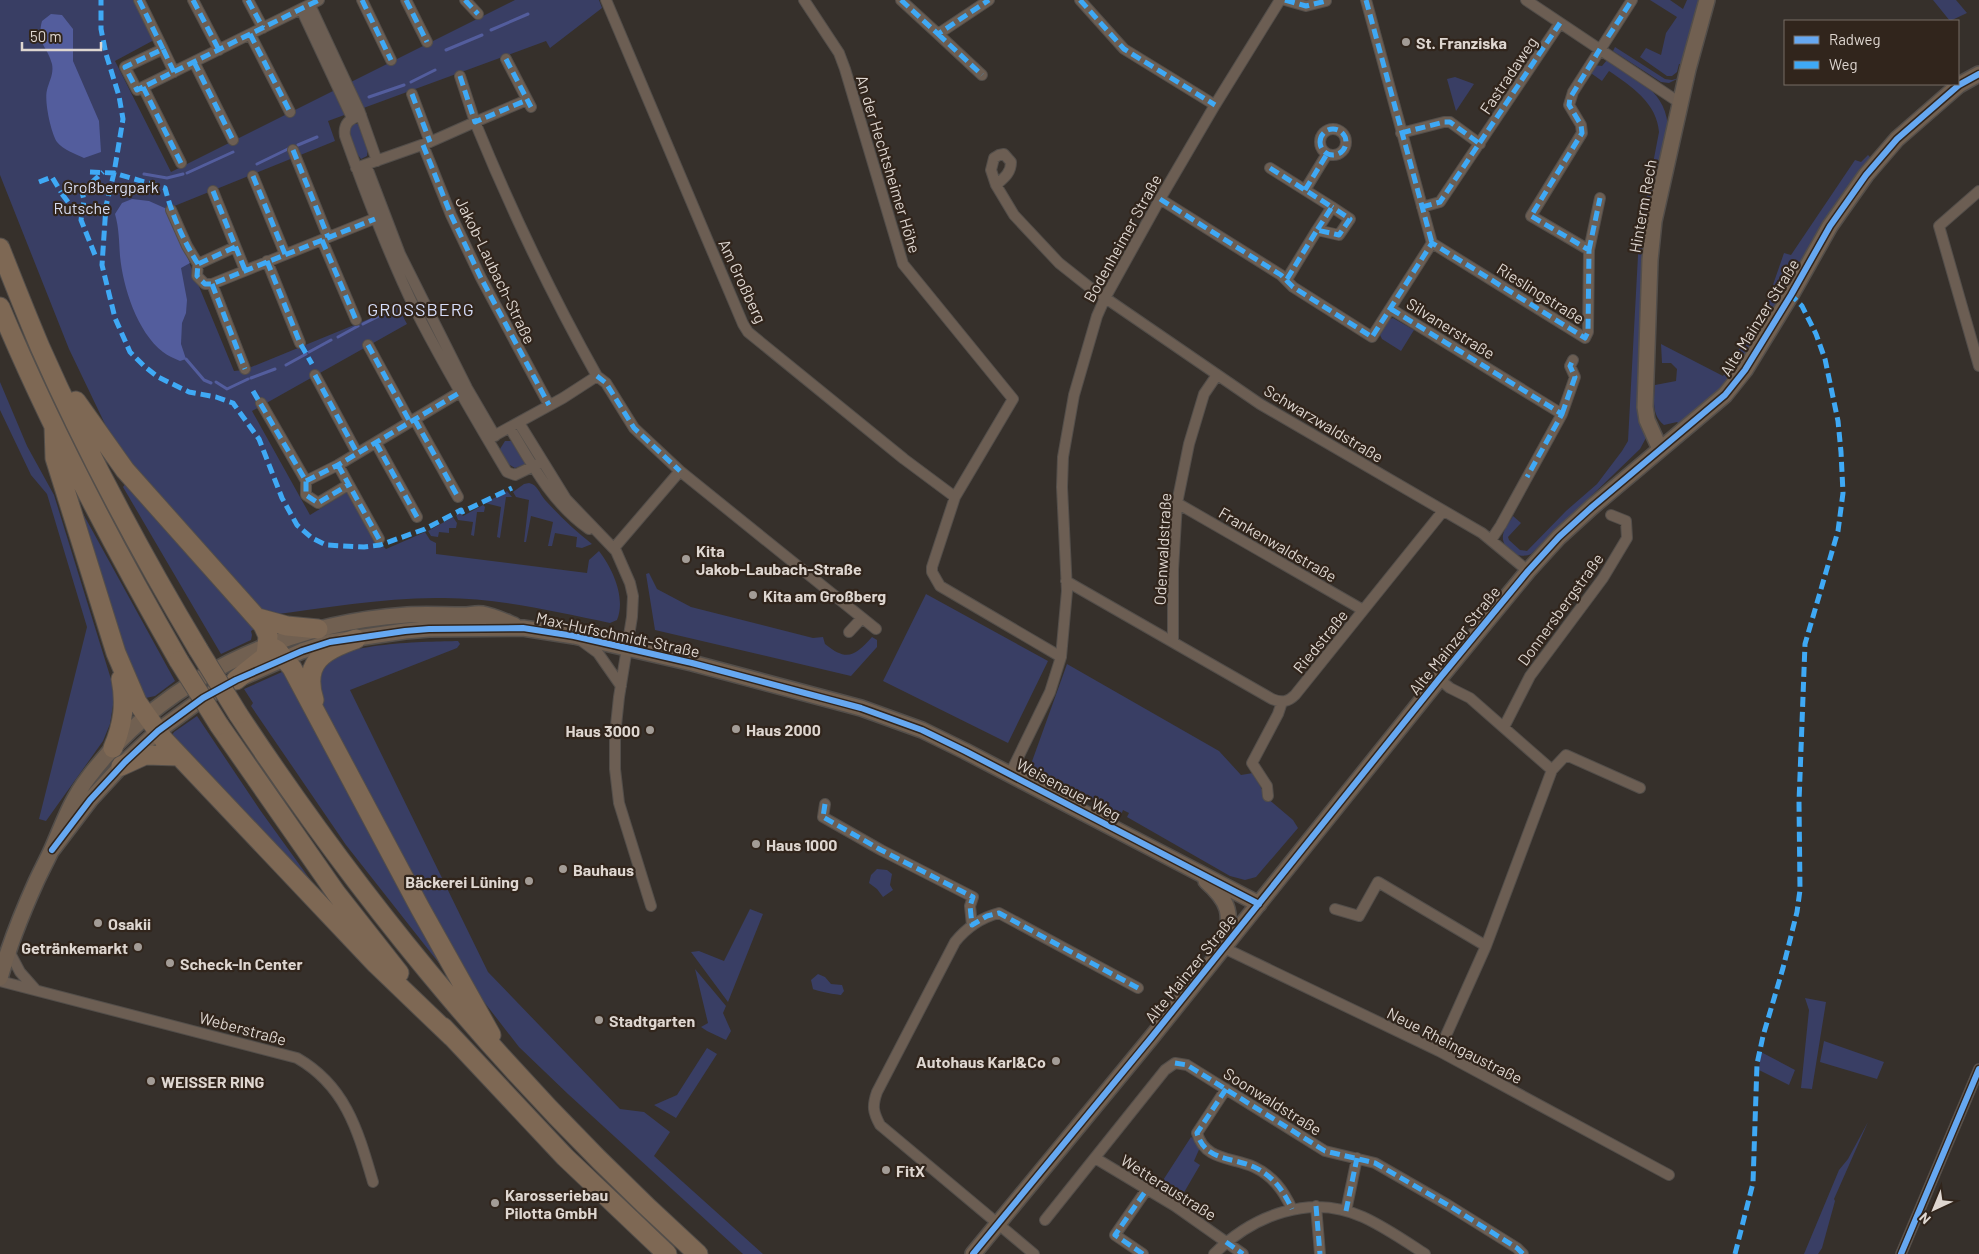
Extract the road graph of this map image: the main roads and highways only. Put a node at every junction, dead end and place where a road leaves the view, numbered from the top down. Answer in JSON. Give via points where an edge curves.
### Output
{"nodes":[{"id":1,"x":0,"y":248,"type":"edge"},
{"id":2,"x":0,"y":307,"type":"edge"},
{"id":3,"x":41,"y":347,"type":"junction"},
{"id":4,"x":54,"y":426,"type":"junction"},
{"id":5,"x":258,"y":618,"type":"junction"},
{"id":6,"x":318,"y":629,"type":"road end"},
{"id":7,"x":356,"y":639,"type":"road end"},
{"id":8,"x":268,"y":645,"type":"junction"},
{"id":9,"x":116,"y":654,"type":"junction"},
{"id":10,"x":236,"y":680,"type":"road end"},
{"id":11,"x":318,"y":715,"type":"junction"},
{"id":12,"x":113,"y":748,"type":"road end"},
{"id":13,"x":179,"y":756,"type":"junction"},
{"id":14,"x":120,"y":766,"type":"road end"},
{"id":15,"x":452,"y":1037,"type":"junction"},
{"id":16,"x":510,"y":1068,"type":"junction"},
{"id":17,"x":667,"y":1254,"type":"edge"},
{"id":18,"x":698,"y":1254,"type":"edge"}],
"edges":[{"from":1,"to":3,"type":"highway"},
{"from":2,"to":4,"type":"highway"},
{"from":3,"to":5,"type":"highway","via":[[125,470]]},
{"from":3,"to":16,"type":"highway","bridge":true,"via":[[128,528],[238,714],[282,781],[413,956]]},
{"from":4,"to":9,"type":"highway","via":[[55,458]]},
{"from":4,"to":15,"type":"highway","bridge":true,"via":[[108,534],[219,725],[336,893]]},
{"from":5,"to":6,"type":"highway","via":[[287,626]]},
{"from":5,"to":8,"type":"highway","via":[[268,633]]},
{"from":7,"to":11,"type":"highway","via":[[330,649],[314,664],[310,685]]},
{"from":8,"to":10,"type":"highway","via":[[264,659]]},
{"from":8,"to":11,"type":"highway","via":[[286,659]]},
{"from":9,"to":12,"type":"highway","via":[[124,708]]},
{"from":9,"to":13,"type":"highway","via":[[128,683],[152,724]]},
{"from":11,"to":16,"type":"highway","via":[[420,908]]},
{"from":13,"to":14,"type":"highway","via":[[144,755]]},
{"from":13,"to":15,"type":"highway","via":[[376,964]]},
{"from":15,"to":17,"type":"highway","via":[[566,1158]]},
{"from":16,"to":18,"type":"highway","via":[[583,1146]]}]}
